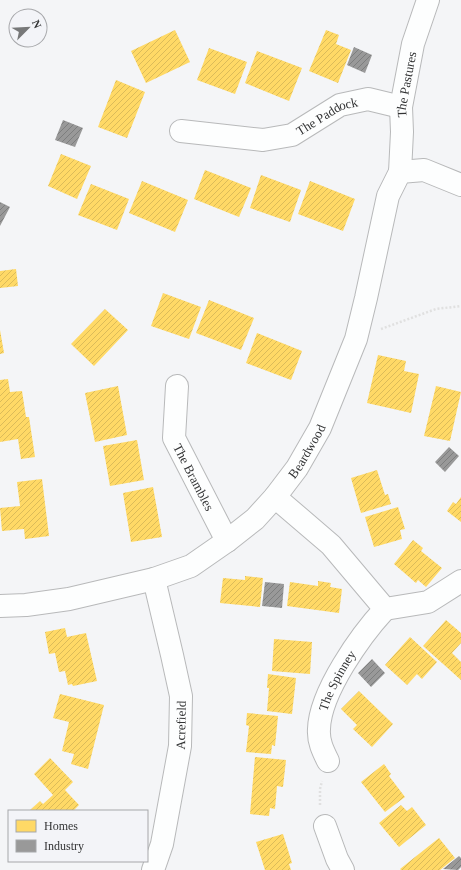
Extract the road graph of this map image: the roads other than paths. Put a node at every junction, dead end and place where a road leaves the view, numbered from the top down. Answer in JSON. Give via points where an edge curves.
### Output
{"nodes":[{"id":1,"x":428,"y":0,"type":"edge"},
{"id":2,"x":401,"y":107,"type":"junction"},
{"id":3,"x":181,"y":131,"type":"dead end"},
{"id":4,"x":400,"y":172,"type":"junction"},
{"id":5,"x":461,"y":185,"type":"edge"},
{"id":6,"x":177,"y":386,"type":"dead end"},
{"id":7,"x":275,"y":497,"type":"junction"},
{"id":8,"x":228,"y":541,"type":"junction"},
{"id":9,"x":154,"y":579,"type":"junction"},
{"id":10,"x":461,"y":581,"type":"edge"},
{"id":11,"x":0,"y":606,"type":"edge"},
{"id":12,"x":385,"y":609,"type":"junction"},
{"id":13,"x":328,"y":761,"type":"road end"},
{"id":14,"x":325,"y":826,"type":"road end"},
{"id":15,"x":153,"y":870,"type":"edge"},
{"id":16,"x":343,"y":870,"type":"edge"}],
"edges":[{"from":1,"to":2,"type":"street","name":"The Pastures","via":[[413,44]]},
{"from":2,"to":3,"type":"street","name":"The Paddock","via":[[368,99],[340,105],[292,135],[263,140]]},
{"from":2,"to":4,"type":"street","name":"The Pastures"},
{"from":4,"to":5,"type":"street","via":[[424,170]]},
{"from":4,"to":7,"type":"street","name":"Beardwood","via":[[388,196],[356,339],[320,428],[297,468]]},
{"from":6,"to":8,"type":"street","name":"The Brambles","via":[[174,438]]},
{"from":7,"to":8,"type":"street","name":"Beardwood","via":[[255,519]]},
{"from":7,"to":12,"type":"street","via":[[331,545]]},
{"from":8,"to":9,"type":"street","name":"Beardwood","via":[[191,566]]},
{"from":9,"to":11,"type":"street","name":"Beardwood","via":[[69,600]]},
{"from":9,"to":15,"type":"street","name":"Acrefield","via":[[180,696],[180,746],[162,844]]},
{"from":10,"to":12,"type":"street","via":[[428,602]]},
{"from":12,"to":13,"type":"street","name":"The Spinney","via":[[370,625],[332,684],[324,704],[319,728],[320,746]]},
{"from":14,"to":16,"type":"street"}]}
